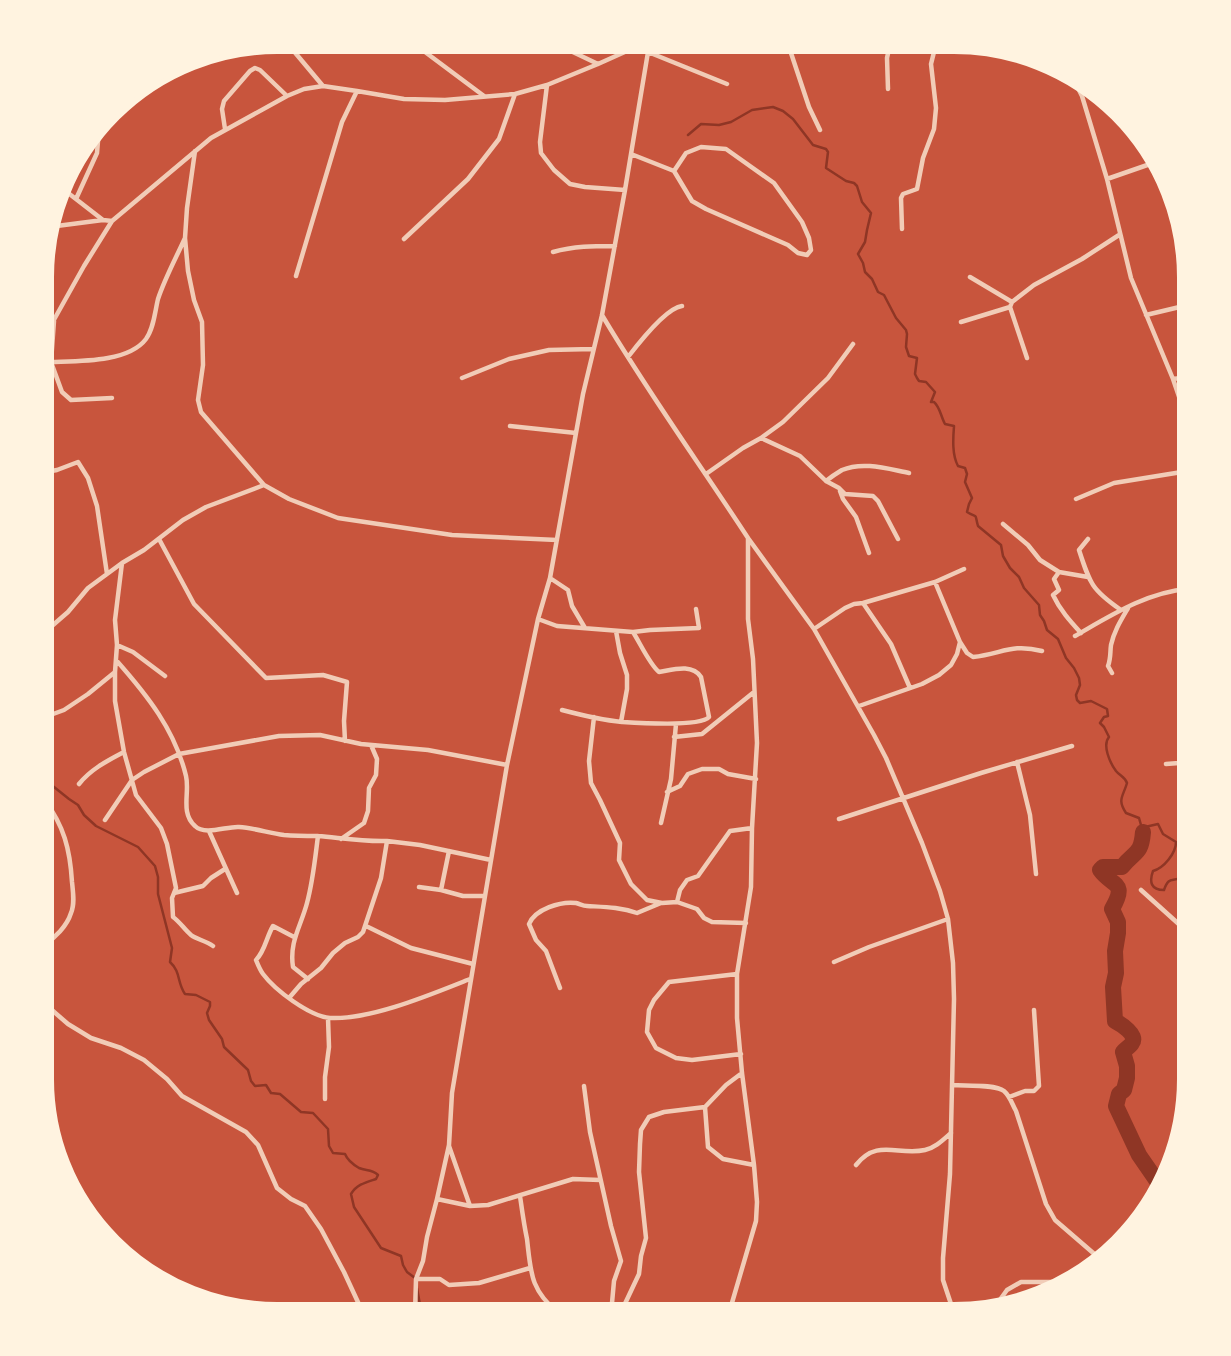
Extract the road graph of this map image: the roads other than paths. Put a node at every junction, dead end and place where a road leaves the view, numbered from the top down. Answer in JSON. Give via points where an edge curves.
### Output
{"nodes":[{"id":1,"x":294,"y":51,"type":"edge"},
{"id":2,"x":424,"y":51,"type":"edge"},
{"id":3,"x":571,"y":51,"type":"edge"},
{"id":4,"x":627,"y":51,"type":"edge"},
{"id":5,"x":790,"y":51,"type":"edge"},
{"id":6,"x":888,"y":51,"type":"edge"},
{"id":7,"x":934,"y":51,"type":"edge"},
{"id":8,"x":648,"y":52,"type":"joint"},
{"id":9,"x":598,"y":64,"type":"junction"},
{"id":10,"x":726,"y":84,"type":"dead end"},
{"id":11,"x":547,"y":85,"type":"junction"},
{"id":12,"x":323,"y":86,"type":"junction"},
{"id":13,"x":1078,"y":88,"type":"edge"},
{"id":14,"x":357,"y":90,"type":"junction"},
{"id":15,"x":888,"y":90,"type":"dead end"},
{"id":16,"x":515,"y":94,"type":"junction"},
{"id":17,"x":286,"y":96,"type":"junction"},
{"id":18,"x":484,"y":97,"type":"junction"},
{"id":19,"x":225,"y":129,"type":"junction"},
{"id":20,"x":820,"y":130,"type":"dead end"},
{"id":21,"x":98,"y":140,"type":"edge"},
{"id":22,"x":196,"y":150,"type":"junction"},
{"id":23,"x":631,"y":154,"type":"junction"},
{"id":24,"x":1150,"y":164,"type":"edge"},
{"id":25,"x":674,"y":171,"type":"junction"},
{"id":26,"x":1107,"y":179,"type":"junction"},
{"id":27,"x":625,"y":190,"type":"junction"},
{"id":28,"x":67,"y":192,"type":"edge"},
{"id":29,"x":76,"y":199,"type":"junction"},
{"id":30,"x":103,"y":220,"type":"junction"},
{"id":31,"x":112,"y":222,"type":"junction"},
{"id":32,"x":58,"y":226,"type":"edge"},
{"id":33,"x":902,"y":229,"type":"dead end"},
{"id":34,"x":1119,"y":235,"type":"junction"},
{"id":35,"x":185,"y":238,"type":"junction"},
{"id":36,"x":404,"y":239,"type":"dead end"},
{"id":37,"x":615,"y":246,"type":"junction"},
{"id":38,"x":553,"y":252,"type":"dead end"},
{"id":39,"x":296,"y":276,"type":"dead end"},
{"id":40,"x":970,"y":277,"type":"dead end"},
{"id":41,"x":1011,"y":304,"type":"junction"},
{"id":42,"x":682,"y":306,"type":"dead end"},
{"id":43,"x":1180,"y":307,"type":"edge"},
{"id":44,"x":602,"y":315,"type":"junction"},
{"id":45,"x":1146,"y":316,"type":"junction"},
{"id":46,"x":54,"y":317,"type":"junction"},
{"id":47,"x":961,"y":322,"type":"dead end"},
{"id":48,"x":51,"y":323,"type":"edge"},
{"id":49,"x":853,"y":344,"type":"dead end"},
{"id":50,"x":593,"y":349,"type":"junction"},
{"id":51,"x":628,"y":357,"type":"junction"},
{"id":52,"x":1027,"y":358,"type":"dead end"},
{"id":53,"x":51,"y":362,"type":"junction"},
{"id":54,"x":462,"y":378,"type":"dead end"},
{"id":55,"x":1180,"y":378,"type":"edge"},
{"id":56,"x":1173,"y":379,"type":"junction"},
{"id":57,"x":112,"y":398,"type":"dead end"},
{"id":58,"x":1180,"y":400,"type":"edge"},
{"id":59,"x":510,"y":426,"type":"dead end"},
{"id":60,"x":576,"y":433,"type":"junction"},
{"id":61,"x":761,"y":438,"type":"junction"},
{"id":62,"x":51,"y":471,"type":"edge"},
{"id":63,"x":1180,"y":472,"type":"edge"},
{"id":64,"x":909,"y":473,"type":"dead end"},
{"id":65,"x":706,"y":474,"type":"junction"},
{"id":66,"x":826,"y":481,"type":"junction"},
{"id":67,"x":264,"y":485,"type":"junction"},
{"id":68,"x":839,"y":488,"type":"junction"},
{"id":69,"x":1076,"y":498,"type":"dead end"},
{"id":70,"x":1004,"y":524,"type":"dead end"},
{"id":71,"x":748,"y":538,"type":"junction"},
{"id":72,"x":159,"y":539,"type":"junction"},
{"id":73,"x":898,"y":539,"type":"dead end"},
{"id":74,"x":1088,"y":539,"type":"dead end"},
{"id":75,"x":557,"y":540,"type":"junction"},
{"id":76,"x":869,"y":553,"type":"dead end"},
{"id":77,"x":122,"y":563,"type":"junction"},
{"id":78,"x":964,"y":568,"type":"dead end"},
{"id":79,"x":1059,"y":572,"type":"junction"},
{"id":80,"x":107,"y":574,"type":"junction"},
{"id":81,"x":1088,"y":577,"type":"junction"},
{"id":82,"x":550,"y":578,"type":"junction"},
{"id":83,"x":935,"y":582,"type":"junction"},
{"id":84,"x":1180,"y":590,"type":"edge"},
{"id":85,"x":863,"y":602,"type":"junction"},
{"id":86,"x":1128,"y":608,"type":"junction"},
{"id":87,"x":696,"y":610,"type":"dead end"},
{"id":88,"x":1122,"y":610,"type":"junction"},
{"id":89,"x":538,"y":619,"type":"junction"},
{"id":90,"x":51,"y":627,"type":"edge"},
{"id":91,"x":585,"y":628,"type":"junction"},
{"id":92,"x":814,"y":629,"type":"junction"},
{"id":93,"x":616,"y":631,"type":"junction"},
{"id":94,"x":633,"y":632,"type":"junction"},
{"id":95,"x":1081,"y":633,"type":"junction"},
{"id":96,"x":1075,"y":636,"type":"dead end"},
{"id":97,"x":960,"y":642,"type":"junction"},
{"id":98,"x":117,"y":645,"type":"junction"},
{"id":99,"x":1042,"y":651,"type":"dead end"},
{"id":100,"x":116,"y":660,"type":"junction"},
{"id":101,"x":115,"y":672,"type":"junction"},
{"id":102,"x":1112,"y":673,"type":"dead end"},
{"id":103,"x":166,"y":676,"type":"dead end"},
{"id":104,"x":910,"y":688,"type":"junction"},
{"id":105,"x":754,"y":692,"type":"junction"},
{"id":106,"x":859,"y":706,"type":"junction"},
{"id":107,"x":562,"y":710,"type":"dead end"},
{"id":108,"x":51,"y":715,"type":"edge"},
{"id":109,"x":594,"y":717,"type":"junction"},
{"id":110,"x":621,"y":722,"type":"junction"},
{"id":111,"x":676,"y":724,"type":"junction"},
{"id":112,"x":674,"y":738,"type":"junction"},
{"id":113,"x":345,"y":741,"type":"junction"},
{"id":114,"x":371,"y":745,"type":"junction"},
{"id":115,"x":1072,"y":746,"type":"dead end"},
{"id":116,"x":124,"y":752,"type":"junction"},
{"id":117,"x":179,"y":754,"type":"junction"},
{"id":118,"x":1017,"y":762,"type":"junction"},
{"id":119,"x":1180,"y":762,"type":"edge"},
{"id":120,"x":1166,"y":764,"type":"dead end"},
{"id":121,"x":507,"y":765,"type":"junction"},
{"id":122,"x":756,"y":779,"type":"junction"},
{"id":123,"x":132,"y":780,"type":"junction"},
{"id":124,"x":79,"y":784,"type":"dead end"},
{"id":125,"x":667,"y":792,"type":"junction"},
{"id":126,"x":904,"y":798,"type":"junction"},
{"id":127,"x":51,"y":808,"type":"edge"},
{"id":128,"x":839,"y":819,"type":"dead end"},
{"id":129,"x":105,"y":820,"type":"dead end"},
{"id":130,"x":661,"y":823,"type":"dead end"},
{"id":131,"x":752,"y":828,"type":"junction"},
{"id":132,"x":208,"y":831,"type":"junction"},
{"id":133,"x":318,"y":836,"type":"junction"},
{"id":134,"x":341,"y":838,"type":"junction"},
{"id":135,"x":387,"y":841,"type":"junction"},
{"id":136,"x":449,"y":851,"type":"junction"},
{"id":137,"x":491,"y":860,"type":"junction"},
{"id":138,"x":225,"y":869,"type":"junction"},
{"id":139,"x":1036,"y":874,"type":"dead end"},
{"id":140,"x":419,"y":887,"type":"dead end"},
{"id":141,"x":441,"y":890,"type":"junction"},
{"id":142,"x":1141,"y":890,"type":"dead end"},
{"id":143,"x":174,"y":893,"type":"junction"},
{"id":144,"x":237,"y":893,"type":"dead end"},
{"id":145,"x":485,"y":896,"type":"junction"},
{"id":146,"x":677,"y":902,"type":"junction"},
{"id":147,"x":662,"y":903,"type":"junction"},
{"id":148,"x":948,"y":919,"type":"junction"},
{"id":149,"x":746,"y":923,"type":"junction"},
{"id":150,"x":1180,"y":925,"type":"edge"},
{"id":151,"x":366,"y":926,"type":"junction"},
{"id":152,"x":294,"y":937,"type":"junction"},
{"id":153,"x":51,"y":940,"type":"edge"},
{"id":154,"x":213,"y":946,"type":"dead end"},
{"id":155,"x":834,"y":962,"type":"dead end"},
{"id":156,"x":473,"y":964,"type":"junction"},
{"id":157,"x":737,"y":974,"type":"junction"},
{"id":158,"x":308,"y":979,"type":"junction"},
{"id":159,"x":470,"y":979,"type":"junction"},
{"id":160,"x":560,"y":988,"type":"dead end"},
{"id":161,"x":289,"y":998,"type":"junction"},
{"id":162,"x":51,"y":1008,"type":"edge"},
{"id":163,"x":1034,"y":1010,"type":"dead end"},
{"id":164,"x":328,"y":1018,"type":"junction"},
{"id":165,"x":740,"y":1054,"type":"junction"},
{"id":166,"x":742,"y":1073,"type":"junction"},
{"id":167,"x":953,"y":1085,"type":"junction"},
{"id":168,"x":584,"y":1086,"type":"dead end"},
{"id":169,"x":1009,"y":1097,"type":"junction"},
{"id":170,"x":326,"y":1099,"type":"dead end"},
{"id":171,"x":705,"y":1107,"type":"junction"},
{"id":172,"x":951,"y":1133,"type":"junction"},
{"id":173,"x":449,"y":1145,"type":"junction"},
{"id":174,"x":754,"y":1165,"type":"junction"},
{"id":175,"x":856,"y":1165,"type":"dead end"},
{"id":176,"x":600,"y":1180,"type":"junction"},
{"id":177,"x":520,"y":1196,"type":"junction"},
{"id":178,"x":437,"y":1199,"type":"junction"},
{"id":179,"x":470,"y":1206,"type":"junction"},
{"id":180,"x":1095,"y":1255,"type":"edge"},
{"id":181,"x":530,"y":1268,"type":"junction"},
{"id":182,"x":416,"y":1279,"type":"junction"},
{"id":183,"x":1052,"y":1282,"type":"edge"},
{"id":184,"x":1000,"y":1300,"type":"edge"},
{"id":185,"x":359,"y":1305,"type":"edge"},
{"id":186,"x":415,"y":1305,"type":"edge"},
{"id":187,"x":550,"y":1305,"type":"edge"},
{"id":188,"x":611,"y":1305,"type":"edge"},
{"id":189,"x":624,"y":1305,"type":"edge"},
{"id":190,"x":731,"y":1305,"type":"edge"},
{"id":191,"x":951,"y":1305,"type":"edge"}],
"edges":[{"from":1,"to":12,"type":"street"},
{"from":2,"to":18,"type":"street"},
{"from":3,"to":9,"type":"street"},
{"from":4,"to":9,"type":"street"},
{"from":5,"to":20,"type":"street"},
{"from":6,"to":15,"type":"street"},
{"from":7,"to":33,"type":"street","via":[[931,64],[936,108],[934,129],[916,189],[901,198]]},
{"from":8,"to":10,"type":"street"},
{"from":8,"to":23,"type":"street"},
{"from":9,"to":11,"type":"street"},
{"from":11,"to":16,"type":"street"},
{"from":11,"to":27,"type":"street","via":[[541,153],[570,184]]},
{"from":12,"to":14,"type":"street"},
{"from":12,"to":17,"type":"street"},
{"from":13,"to":26,"type":"street"},
{"from":14,"to":18,"type":"street","via":[[404,100]]},
{"from":14,"to":39,"type":"street","via":[[342,122]]},
{"from":16,"to":18,"type":"street"},
{"from":16,"to":36,"type":"street","via":[[499,139],[468,179]]},
{"from":17,"to":19,"type":"street"},
{"from":17,"to":19,"type":"street","via":[[260,70],[250,70],[224,101]]},
{"from":19,"to":22,"type":"street"},
{"from":21,"to":29,"type":"street","via":[[97,153]]},
{"from":22,"to":31,"type":"street"},
{"from":22,"to":35,"type":"street"},
{"from":23,"to":25,"type":"street"},
{"from":23,"to":27,"type":"street"},
{"from":24,"to":26,"type":"street"},
{"from":25,"to":25,"type":"street","via":[[686,153],[701,147],[726,149],[774,183],[802,222],[811,250],[807,255],[798,253],[788,245],[692,201]]},
{"from":26,"to":34,"type":"street"},
{"from":27,"to":37,"type":"street"},
{"from":28,"to":29,"type":"street"},
{"from":29,"to":30,"type":"street"},
{"from":30,"to":31,"type":"street"},
{"from":30,"to":32,"type":"street"},
{"from":31,"to":46,"type":"street"},
{"from":34,"to":41,"type":"street","via":[[1034,285]]},
{"from":34,"to":45,"type":"street"},
{"from":35,"to":53,"type":"street","via":[[159,297],[146,340],[129,352],[108,358]]},
{"from":35,"to":67,"type":"street","via":[[188,271],[202,322],[203,365],[198,400],[202,412]]},
{"from":37,"to":38,"type":"street","via":[[583,246]]},
{"from":37,"to":44,"type":"street"},
{"from":40,"to":41,"type":"street"},
{"from":41,"to":47,"type":"street"},
{"from":41,"to":52,"type":"street"},
{"from":42,"to":51,"type":"street","via":[[663,318]]},
{"from":43,"to":45,"type":"street"},
{"from":44,"to":50,"type":"street"},
{"from":44,"to":51,"type":"street"},
{"from":45,"to":56,"type":"street"},
{"from":46,"to":48,"type":"street"},
{"from":46,"to":53,"type":"street"},
{"from":49,"to":61,"type":"street","via":[[828,378],[783,422]]},
{"from":50,"to":54,"type":"street","via":[[549,350],[517,357]]},
{"from":50,"to":60,"type":"street"},
{"from":51,"to":65,"type":"street"},
{"from":53,"to":57,"type":"street","via":[[62,392],[71,400]]},
{"from":55,"to":56,"type":"street"},
{"from":56,"to":58,"type":"street"},
{"from":59,"to":60,"type":"street"},
{"from":60,"to":75,"type":"street"},
{"from":61,"to":65,"type":"street"},
{"from":61,"to":66,"type":"street","via":[[800,456]]},
{"from":62,"to":80,"type":"street","via":[[78,462],[88,478],[97,506]]},
{"from":63,"to":69,"type":"street","via":[[1114,483]]},
{"from":64,"to":66,"type":"street","via":[[869,466],[854,467],[842,470]]},
{"from":65,"to":71,"type":"street"},
{"from":66,"to":68,"type":"street"},
{"from":67,"to":72,"type":"street","via":[[206,507],[182,520]]},
{"from":67,"to":75,"type":"street","via":[[338,518],[452,535]]},
{"from":68,"to":73,"type":"street","via":[[845,494],[874,496]]},
{"from":68,"to":76,"type":"street","via":[[856,517]]},
{"from":70,"to":79,"type":"street","via":[[1040,560]]},
{"from":71,"to":92,"type":"street"},
{"from":71,"to":105,"type":"street","via":[[748,620]]},
{"from":72,"to":77,"type":"street"},
{"from":72,"to":113,"type":"street","via":[[194,604],[266,678],[323,675],[347,682]]},
{"from":74,"to":81,"type":"street","via":[[1078,550]]},
{"from":75,"to":82,"type":"street"},
{"from":77,"to":80,"type":"street"},
{"from":77,"to":98,"type":"street","via":[[115,620]]},
{"from":78,"to":83,"type":"street"},
{"from":79,"to":81,"type":"street"},
{"from":79,"to":95,"type":"street","via":[[1054,579],[1059,590],[1053,595]]},
{"from":80,"to":90,"type":"street","via":[[88,588]]},
{"from":81,"to":88,"type":"street","via":[[1100,595]]},
{"from":82,"to":89,"type":"street"},
{"from":82,"to":91,"type":"street","via":[[568,590],[572,606]]},
{"from":83,"to":85,"type":"street"},
{"from":83,"to":97,"type":"street"},
{"from":84,"to":86,"type":"street","via":[[1162,593]]},
{"from":85,"to":92,"type":"street","via":[[845,608]]},
{"from":85,"to":104,"type":"street","via":[[891,644]]},
{"from":86,"to":88,"type":"street"},
{"from":86,"to":102,"type":"street","via":[[1117,625],[1111,647],[1108,666]]},
{"from":87,"to":94,"type":"street","via":[[699,628]]},
{"from":88,"to":95,"type":"street"},
{"from":89,"to":91,"type":"street","via":[[557,626]]},
{"from":89,"to":121,"type":"street"},
{"from":91,"to":93,"type":"street"},
{"from":92,"to":106,"type":"street"},
{"from":93,"to":94,"type":"street"},
{"from":93,"to":110,"type":"street","via":[[627,675]]},
{"from":94,"to":111,"type":"street","via":[[652,667],[659,672],[690,668],[701,676],[708,719]]},
{"from":95,"to":96,"type":"street"},
{"from":97,"to":99,"type":"street","via":[[973,657],[1010,648]]},
{"from":97,"to":104,"type":"street","via":[[951,665]]},
{"from":98,"to":100,"type":"street"},
{"from":98,"to":103,"type":"street","via":[[133,652]]},
{"from":100,"to":101,"type":"street"},
{"from":100,"to":117,"type":"street","via":[[157,711]]},
{"from":101,"to":108,"type":"street","via":[[88,694]]},
{"from":101,"to":116,"type":"street","via":[[115,701]]},
{"from":104,"to":106,"type":"street"},
{"from":105,"to":112,"type":"street","via":[[702,734]]},
{"from":105,"to":122,"type":"street"},
{"from":106,"to":126,"type":"street"},
{"from":107,"to":109,"type":"street"},
{"from":109,"to":110,"type":"street"},
{"from":109,"to":147,"type":"street","via":[[589,761],[591,783],[620,843],[619,860],[631,884],[647,900]]},
{"from":110,"to":111,"type":"street"},
{"from":111,"to":112,"type":"street"},
{"from":112,"to":125,"type":"street"},
{"from":113,"to":114,"type":"street"},
{"from":113,"to":117,"type":"street","via":[[320,735],[279,736]]},
{"from":114,"to":121,"type":"street","via":[[428,750]]},
{"from":114,"to":134,"type":"street","via":[[377,759],[376,775],[369,788],[366,817],[364,822]]},
{"from":115,"to":118,"type":"street"},
{"from":116,"to":123,"type":"street"},
{"from":116,"to":124,"type":"street","via":[[97,767]]},
{"from":117,"to":123,"type":"street"},
{"from":117,"to":132,"type":"street","via":[[187,779],[187,812],[194,826]]},
{"from":118,"to":126,"type":"street"},
{"from":118,"to":139,"type":"street","via":[[1030,816]]},
{"from":119,"to":120,"type":"street"},
{"from":121,"to":137,"type":"street"},
{"from":122,"to":125,"type":"street","via":[[728,774],[720,768],[702,768],[688,774],[680,786]]},
{"from":122,"to":131,"type":"street"},
{"from":123,"to":129,"type":"street"},
{"from":123,"to":143,"type":"street","via":[[136,796],[161,828],[167,844],[176,888]]},
{"from":125,"to":130,"type":"street"},
{"from":126,"to":128,"type":"street"},
{"from":126,"to":148,"type":"street"},
{"from":127,"to":153,"type":"street","via":[[66,839],[73,896],[72,912]]},
{"from":131,"to":146,"type":"street","via":[[730,832],[698,876],[687,880]]},
{"from":131,"to":149,"type":"street","via":[[751,887]]},
{"from":132,"to":133,"type":"street","via":[[239,827],[285,835]]},
{"from":132,"to":138,"type":"street"},
{"from":133,"to":134,"type":"street"},
{"from":133,"to":152,"type":"street","via":[[307,904]]},
{"from":134,"to":135,"type":"street"},
{"from":135,"to":136,"type":"street"},
{"from":135,"to":151,"type":"street","via":[[381,878]]},
{"from":136,"to":137,"type":"street"},
{"from":136,"to":141,"type":"street"},
{"from":137,"to":145,"type":"street"},
{"from":138,"to":143,"type":"street","via":[[203,886]]},
{"from":138,"to":144,"type":"street"},
{"from":140,"to":141,"type":"street"},
{"from":141,"to":145,"type":"street","via":[[463,896]]},
{"from":142,"to":150,"type":"street"},
{"from":143,"to":154,"type":"street","via":[[173,916],[192,936]]},
{"from":145,"to":156,"type":"street"},
{"from":146,"to":147,"type":"street"},
{"from":146,"to":149,"type":"street","via":[[697,909],[712,922]]},
{"from":147,"to":160,"type":"street","via":[[637,913],[575,903],[557,904],[531,918],[529,924],[536,940],[546,951]]},
{"from":148,"to":155,"type":"street"},
{"from":148,"to":167,"type":"street","via":[[954,981]]},
{"from":149,"to":157,"type":"street"},
{"from":151,"to":156,"type":"street","via":[[411,948]]},
{"from":151,"to":158,"type":"street","via":[[358,937],[333,953]]},
{"from":152,"to":158,"type":"street","via":[[292,967]]},
{"from":152,"to":161,"type":"street","via":[[273,926],[263,953],[256,960],[262,973]]},
{"from":156,"to":159,"type":"street"},
{"from":157,"to":165,"type":"street"},
{"from":157,"to":165,"type":"street","via":[[669,982],[649,1010],[647,1032],[656,1048],[676,1058],[700,1060]]},
{"from":158,"to":161,"type":"street"},
{"from":159,"to":164,"type":"street","via":[[368,1014]]},
{"from":159,"to":173,"type":"street","via":[[452,1093]]},
{"from":161,"to":164,"type":"street"},
{"from":162,"to":185,"type":"street","via":[[91,1038],[144,1060],[167,1078],[182,1096],[246,1132],[258,1145],[277,1188],[305,1206],[321,1229]]},
{"from":163,"to":169,"type":"street","via":[[1039,1086],[1034,1091]]},
{"from":164,"to":170,"type":"street"},
{"from":165,"to":166,"type":"street"},
{"from":166,"to":171,"type":"street"},
{"from":166,"to":174,"type":"street"},
{"from":167,"to":169,"type":"street","via":[[994,1087],[1002,1089]]},
{"from":167,"to":172,"type":"street"},
{"from":168,"to":176,"type":"street"},
{"from":169,"to":180,"type":"street","via":[[1046,1204],[1055,1220]]},
{"from":171,"to":174,"type":"street","via":[[708,1147],[723,1159]]},
{"from":171,"to":189,"type":"street","via":[[649,1117],[641,1130],[639,1172],[646,1238],[639,1274]]},
{"from":172,"to":175,"type":"street","via":[[925,1150],[873,1151]]},
{"from":172,"to":191,"type":"street","via":[[943,1280]]},
{"from":173,"to":178,"type":"street"},
{"from":173,"to":179,"type":"street"},
{"from":174,"to":190,"type":"street","via":[[756,1221]]},
{"from":176,"to":177,"type":"street","via":[[573,1179]]},
{"from":176,"to":188,"type":"street","via":[[621,1261]]},
{"from":177,"to":179,"type":"street","via":[[488,1205]]},
{"from":177,"to":181,"type":"street"},
{"from":178,"to":179,"type":"street"},
{"from":178,"to":182,"type":"street","via":[[426,1237],[424,1261]]},
{"from":181,"to":182,"type":"street","via":[[479,1283],[450,1285],[440,1279]]},
{"from":181,"to":187,"type":"street","via":[[540,1294]]},
{"from":182,"to":186,"type":"street"},
{"from":183,"to":184,"type":"street","via":[[1021,1282],[1007,1290]]}]}
